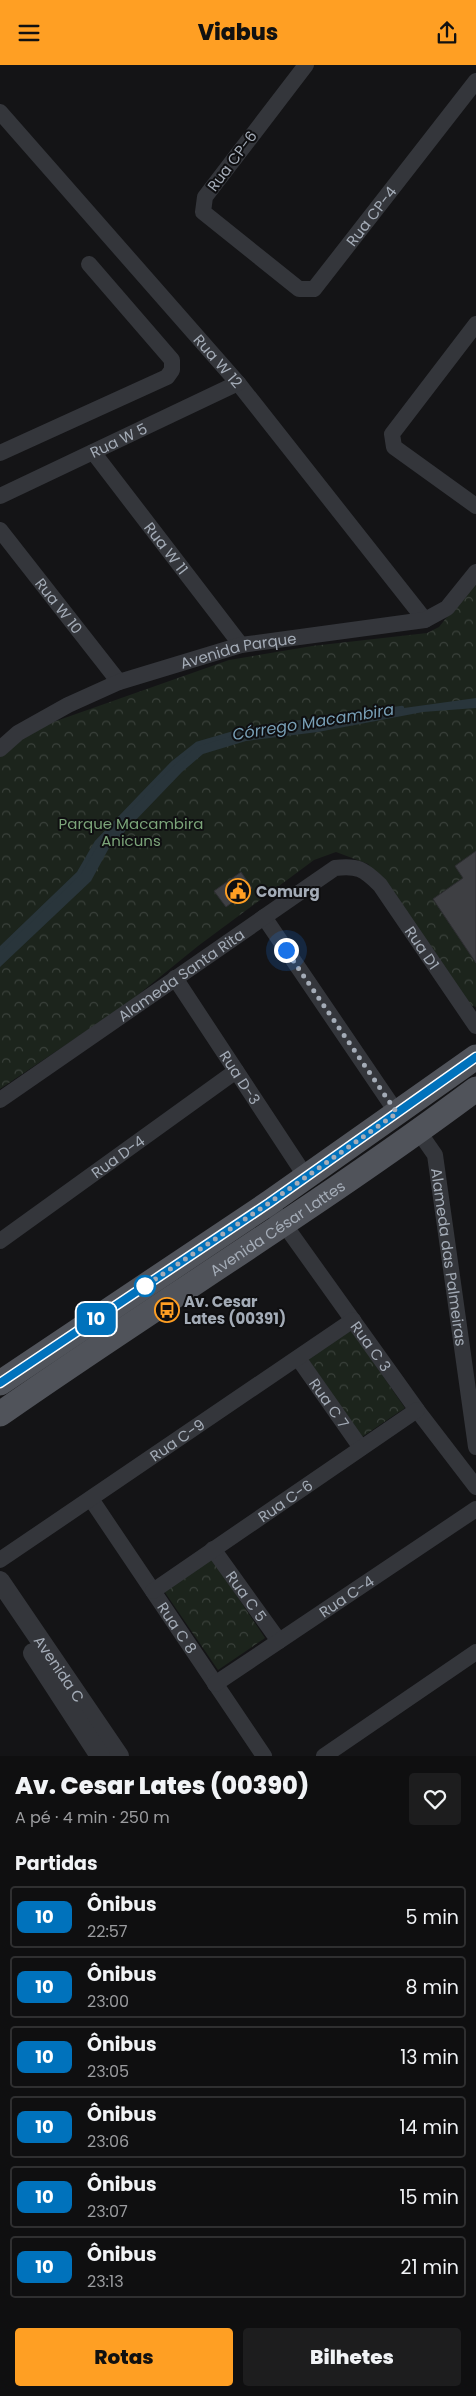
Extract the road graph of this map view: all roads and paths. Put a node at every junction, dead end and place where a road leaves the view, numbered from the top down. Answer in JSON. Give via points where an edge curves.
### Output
{"nodes":[{"id":1,"x":306,"y":65,"type":"edge"},
{"id":2,"x":476,"y":81,"type":"edge"},
{"id":3,"x":0,"y":111,"type":"edge"},
{"id":4,"x":250,"y":250,"type":"joint"},
{"id":5,"x":89,"y":264,"type":"dead end"},
{"id":6,"x":476,"y":324,"type":"edge"},
{"id":7,"x":238,"y":383,"type":"junction"},
{"id":8,"x":93,"y":452,"type":"junction"},
{"id":9,"x":0,"y":453,"type":"edge"},
{"id":10,"x":0,"y":496,"type":"edge"},
{"id":11,"x":476,"y":506,"type":"edge"},
{"id":12,"x":0,"y":530,"type":"edge"},
{"id":13,"x":476,"y":572,"type":"edge"},
{"id":14,"x":425,"y":620,"type":"junction"},
{"id":15,"x":241,"y":645,"type":"junction"},
{"id":16,"x":119,"y":682,"type":"junction"},
{"id":17,"x":0,"y":749,"type":"edge"},
{"id":18,"x":366,"y":872,"type":"joint"},
{"id":19,"x":264,"y":917,"type":"junction"},
{"id":20,"x":175,"y":978,"type":"junction"},
{"id":21,"x":476,"y":1026,"type":"edge"},
{"id":22,"x":476,"y":1057,"type":"edge"},
{"id":23,"x":236,"y":1071,"type":"junction"},
{"id":24,"x":476,"y":1089,"type":"edge"},
{"id":25,"x":0,"y":1100,"type":"edge"},
{"id":26,"x":397,"y":1113,"type":"junction"},
{"id":27,"x":419,"y":1132,"type":"junction"},
{"id":28,"x":306,"y":1177,"type":"junction"},
{"id":29,"x":269,"y":1203,"type":"junction"},
{"id":30,"x":284,"y":1224,"type":"junction"},
{"id":31,"x":0,"y":1241,"type":"edge"},
{"id":32,"x":353,"y":1320,"type":"junction"},
{"id":33,"x":298,"y":1358,"type":"junction"},
{"id":34,"x":3,"y":1375,"type":"edge"},
{"id":35,"x":24,"y":1397,"type":"junction"},
{"id":36,"x":417,"y":1410,"type":"junction"},
{"id":37,"x":0,"y":1413,"type":"edge"},
{"id":38,"x":476,"y":1447,"type":"edge"},
{"id":39,"x":361,"y":1448,"type":"junction"},
{"id":40,"x":476,"y":1487,"type":"edge"},
{"id":41,"x":91,"y":1499,"type":"junction"},
{"id":42,"x":476,"y":1509,"type":"edge"},
{"id":43,"x":214,"y":1549,"type":"junction"},
{"id":44,"x":0,"y":1560,"type":"edge"},
{"id":45,"x":0,"y":1581,"type":"edge"},
{"id":46,"x":153,"y":1591,"type":"junction"},
{"id":47,"x":0,"y":1603,"type":"edge"},
{"id":48,"x":279,"y":1641,"type":"junction"},
{"id":49,"x":476,"y":1652,"type":"edge"},
{"id":50,"x":215,"y":1684,"type":"junction"},
{"id":51,"x":110,"y":1754,"type":"edge"},
{"id":52,"x":264,"y":1756,"type":"edge"},
{"id":53,"x":324,"y":1756,"type":"edge"}],
"edges":[{"from":1,"to":4,"type":"street","name":"Rua CP-6","via":[[205,197],[202,212]]},
{"from":2,"to":4,"type":"street","name":"Rua CP-4","via":[[314,289],[299,289]]},
{"from":3,"to":7,"type":"street","name":"Rua W 12"},
{"from":5,"to":9,"type":"street","via":[[172,360],[172,370],[167,377]]},
{"from":6,"to":11,"type":"street","via":[[392,434],[394,447]]},
{"from":7,"to":8,"type":"street","name":"Rua W 5"},
{"from":7,"to":14,"type":"street","name":"Rua W 12"},
{"from":8,"to":10,"type":"street","name":"Rua W 5"},
{"from":8,"to":15,"type":"street","name":"Rua W 11"},
{"from":12,"to":16,"type":"street","name":"Rua W 10"},
{"from":13,"to":14,"type":"street","name":"Avenida Parque","via":[[448,609]]},
{"from":14,"to":15,"type":"street","name":"Avenida Parque"},
{"from":15,"to":16,"type":"street","name":"Avenida Parque"},
{"from":16,"to":17,"type":"street","name":"Avenida Parque","via":[[18,733]]},
{"from":18,"to":19,"type":"street","name":"Alameda Santa Rita","via":[[352,866],[335,868]]},
{"from":18,"to":21,"type":"street","name":"Rua D1","via":[[380,885]]},
{"from":19,"to":20,"type":"street","name":"Alameda Santa Rita"},
{"from":19,"to":26,"type":"street"},
{"from":20,"to":23,"type":"street","name":"Rua D-3"},
{"from":20,"to":25,"type":"street","name":"Alameda Santa Rita"},
{"from":22,"to":26,"type":"main road","name":"Avenida César Lattes"},
{"from":23,"to":28,"type":"street","name":"Rua D-3"},
{"from":23,"to":31,"type":"street","name":"Rua D-4"},
{"from":24,"to":27,"type":"main road","name":"Avenida César Lattes"},
{"from":26,"to":28,"type":"main road","name":"Avenida César Lattes"},
{"from":27,"to":30,"type":"main road","name":"Avenida César Lattes"},
{"from":27,"to":38,"type":"street","name":"Alameda das Palmeiras","via":[[435,1155]]},
{"from":28,"to":29,"type":"main road","name":"Avenida César Lattes"},
{"from":29,"to":30,"type":"street","name":"Rua C 3"},
{"from":29,"to":34,"type":"main road","name":"Avenida César Lattes"},
{"from":30,"to":32,"type":"street","name":"Rua C 3"},
{"from":30,"to":35,"type":"main road","name":"Avenida César Lattes"},
{"from":32,"to":33,"type":"street","name":"Rua C-9"},
{"from":32,"to":36,"type":"street","name":"Rua C 3"},
{"from":33,"to":39,"type":"street","name":"Rua C 7"},
{"from":33,"to":41,"type":"street","name":"Rua C-9"},
{"from":34,"to":35,"type":"street"},
{"from":35,"to":37,"type":"main road","name":"Avenida César Lattes"},
{"from":36,"to":39,"type":"street","name":"Rua C-6"},
{"from":36,"to":40,"type":"street","name":"Rua C 3"},
{"from":39,"to":43,"type":"street","name":"Rua C-6"},
{"from":41,"to":44,"type":"street","name":"Rua C-9"},
{"from":41,"to":46,"type":"street","name":"Rua C 8"},
{"from":42,"to":48,"type":"street","name":"Rua C-4"},
{"from":43,"to":46,"type":"street","name":"Rua C-6"},
{"from":43,"to":48,"type":"street","name":"Rua C 5"},
{"from":45,"to":51,"type":"street","name":"Avenida C"},
{"from":46,"to":50,"type":"street","name":"Rua C 8"},
{"from":47,"to":51,"type":"street","name":"Avenida C"},
{"from":48,"to":50,"type":"street","name":"Rua C-4"},
{"from":49,"to":53,"type":"street"},
{"from":50,"to":52,"type":"street","name":"Rua C 8"}]}
